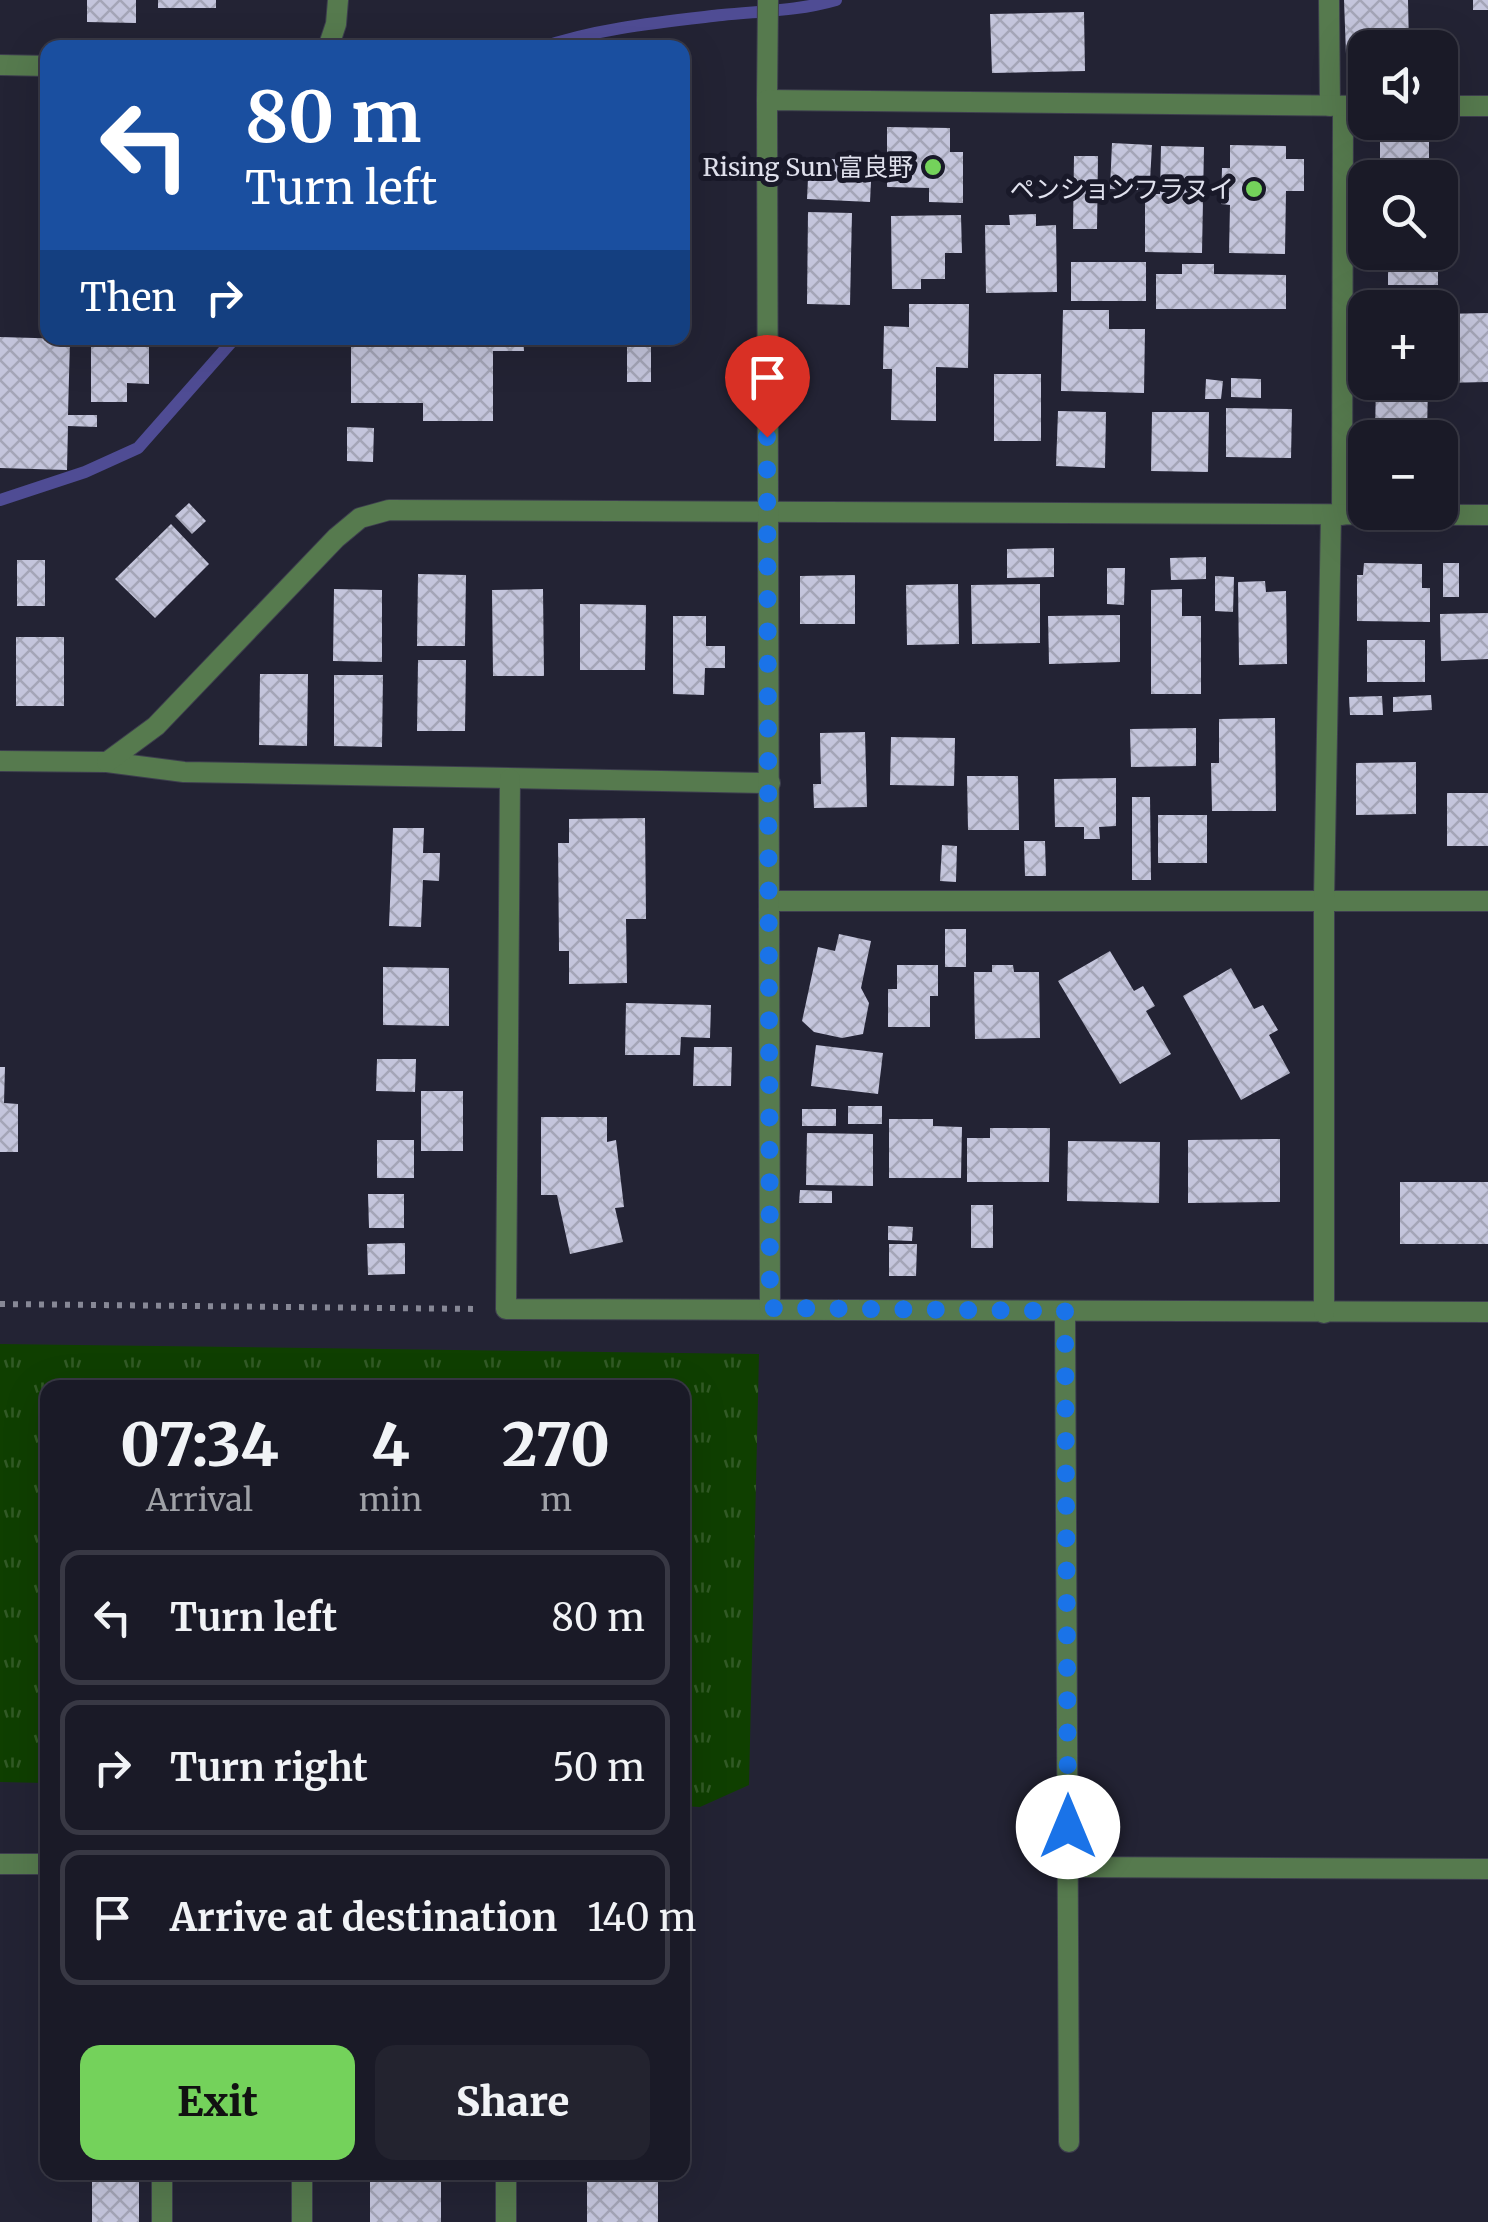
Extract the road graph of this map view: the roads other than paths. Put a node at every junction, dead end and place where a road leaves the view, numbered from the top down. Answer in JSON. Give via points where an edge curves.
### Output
{"nodes":[{"id":1,"x":338,"y":0,"type":"edge"},
{"id":2,"x":768,"y":0,"type":"edge"},
{"id":3,"x":1329,"y":0,"type":"edge"},
{"id":4,"x":331,"y":40,"type":"edge"},
{"id":5,"x":0,"y":65,"type":"edge"},
{"id":6,"x":40,"y":66,"type":"edge"},
{"id":7,"x":766,"y":100,"type":"junction"},
{"id":8,"x":1336,"y":106,"type":"junction"},
{"id":9,"x":1348,"y":106,"type":"edge"},
{"id":10,"x":1458,"y":106,"type":"edge"},
{"id":11,"x":1488,"y":106,"type":"edge"},
{"id":12,"x":767,"y":512,"type":"junction"},
{"id":13,"x":1337,"y":515,"type":"junction"},
{"id":14,"x":1488,"y":515,"type":"edge"},
{"id":15,"x":0,"y":760,"type":"edge"},
{"id":16,"x":107,"y":762,"type":"junction"},
{"id":17,"x":510,"y":779,"type":"junction"},
{"id":18,"x":770,"y":783,"type":"junction"},
{"id":19,"x":1324,"y":898,"type":"junction"},
{"id":20,"x":1488,"y":900,"type":"edge"},
{"id":21,"x":769,"y":901,"type":"junction"},
{"id":22,"x":770,"y":1308,"type":"junction"},
{"id":23,"x":1065,"y":1311,"type":"junction"},
{"id":24,"x":1488,"y":1312,"type":"edge"},
{"id":25,"x":1324,"y":1313,"type":"junction"},
{"id":26,"x":0,"y":1864,"type":"edge"},
{"id":27,"x":40,"y":1864,"type":"edge"},
{"id":28,"x":1068,"y":1866,"type":"junction"},
{"id":29,"x":1488,"y":1869,"type":"edge"},
{"id":30,"x":1069,"y":2142,"type":"dead end"},
{"id":31,"x":162,"y":2180,"type":"edge"},
{"id":32,"x":302,"y":2180,"type":"edge"},
{"id":33,"x":506,"y":2180,"type":"edge"},
{"id":34,"x":162,"y":2222,"type":"edge"},
{"id":35,"x":302,"y":2222,"type":"edge"},
{"id":36,"x":506,"y":2222,"type":"edge"}],
"edges":[{"from":1,"to":4,"type":"street"},
{"from":2,"to":7,"type":"street"},
{"from":3,"to":8,"type":"street"},
{"from":5,"to":6,"type":"street"},
{"from":7,"to":8,"type":"street"},
{"from":7,"to":12,"type":"street"},
{"from":8,"to":9,"type":"street"},
{"from":8,"to":13,"type":"street"},
{"from":10,"to":11,"type":"street"},
{"from":12,"to":13,"type":"street"},
{"from":12,"to":16,"type":"street","via":[[389,510],[360,518],[156,726]]},
{"from":12,"to":18,"type":"street"},
{"from":13,"to":14,"type":"street"},
{"from":13,"to":19,"type":"street"},
{"from":15,"to":16,"type":"street"},
{"from":16,"to":17,"type":"street","via":[[184,772]]},
{"from":17,"to":18,"type":"street"},
{"from":17,"to":22,"type":"street","via":[[506,1308]]},
{"from":18,"to":21,"type":"street"},
{"from":19,"to":20,"type":"street"},
{"from":19,"to":21,"type":"street"},
{"from":19,"to":25,"type":"street"},
{"from":21,"to":22,"type":"street"},
{"from":22,"to":23,"type":"street"},
{"from":23,"to":25,"type":"street"},
{"from":23,"to":28,"type":"street"},
{"from":24,"to":25,"type":"street"},
{"from":26,"to":27,"type":"street"},
{"from":28,"to":29,"type":"street"},
{"from":28,"to":30,"type":"street"},
{"from":31,"to":34,"type":"street"},
{"from":32,"to":35,"type":"street"},
{"from":33,"to":36,"type":"street"}]}
